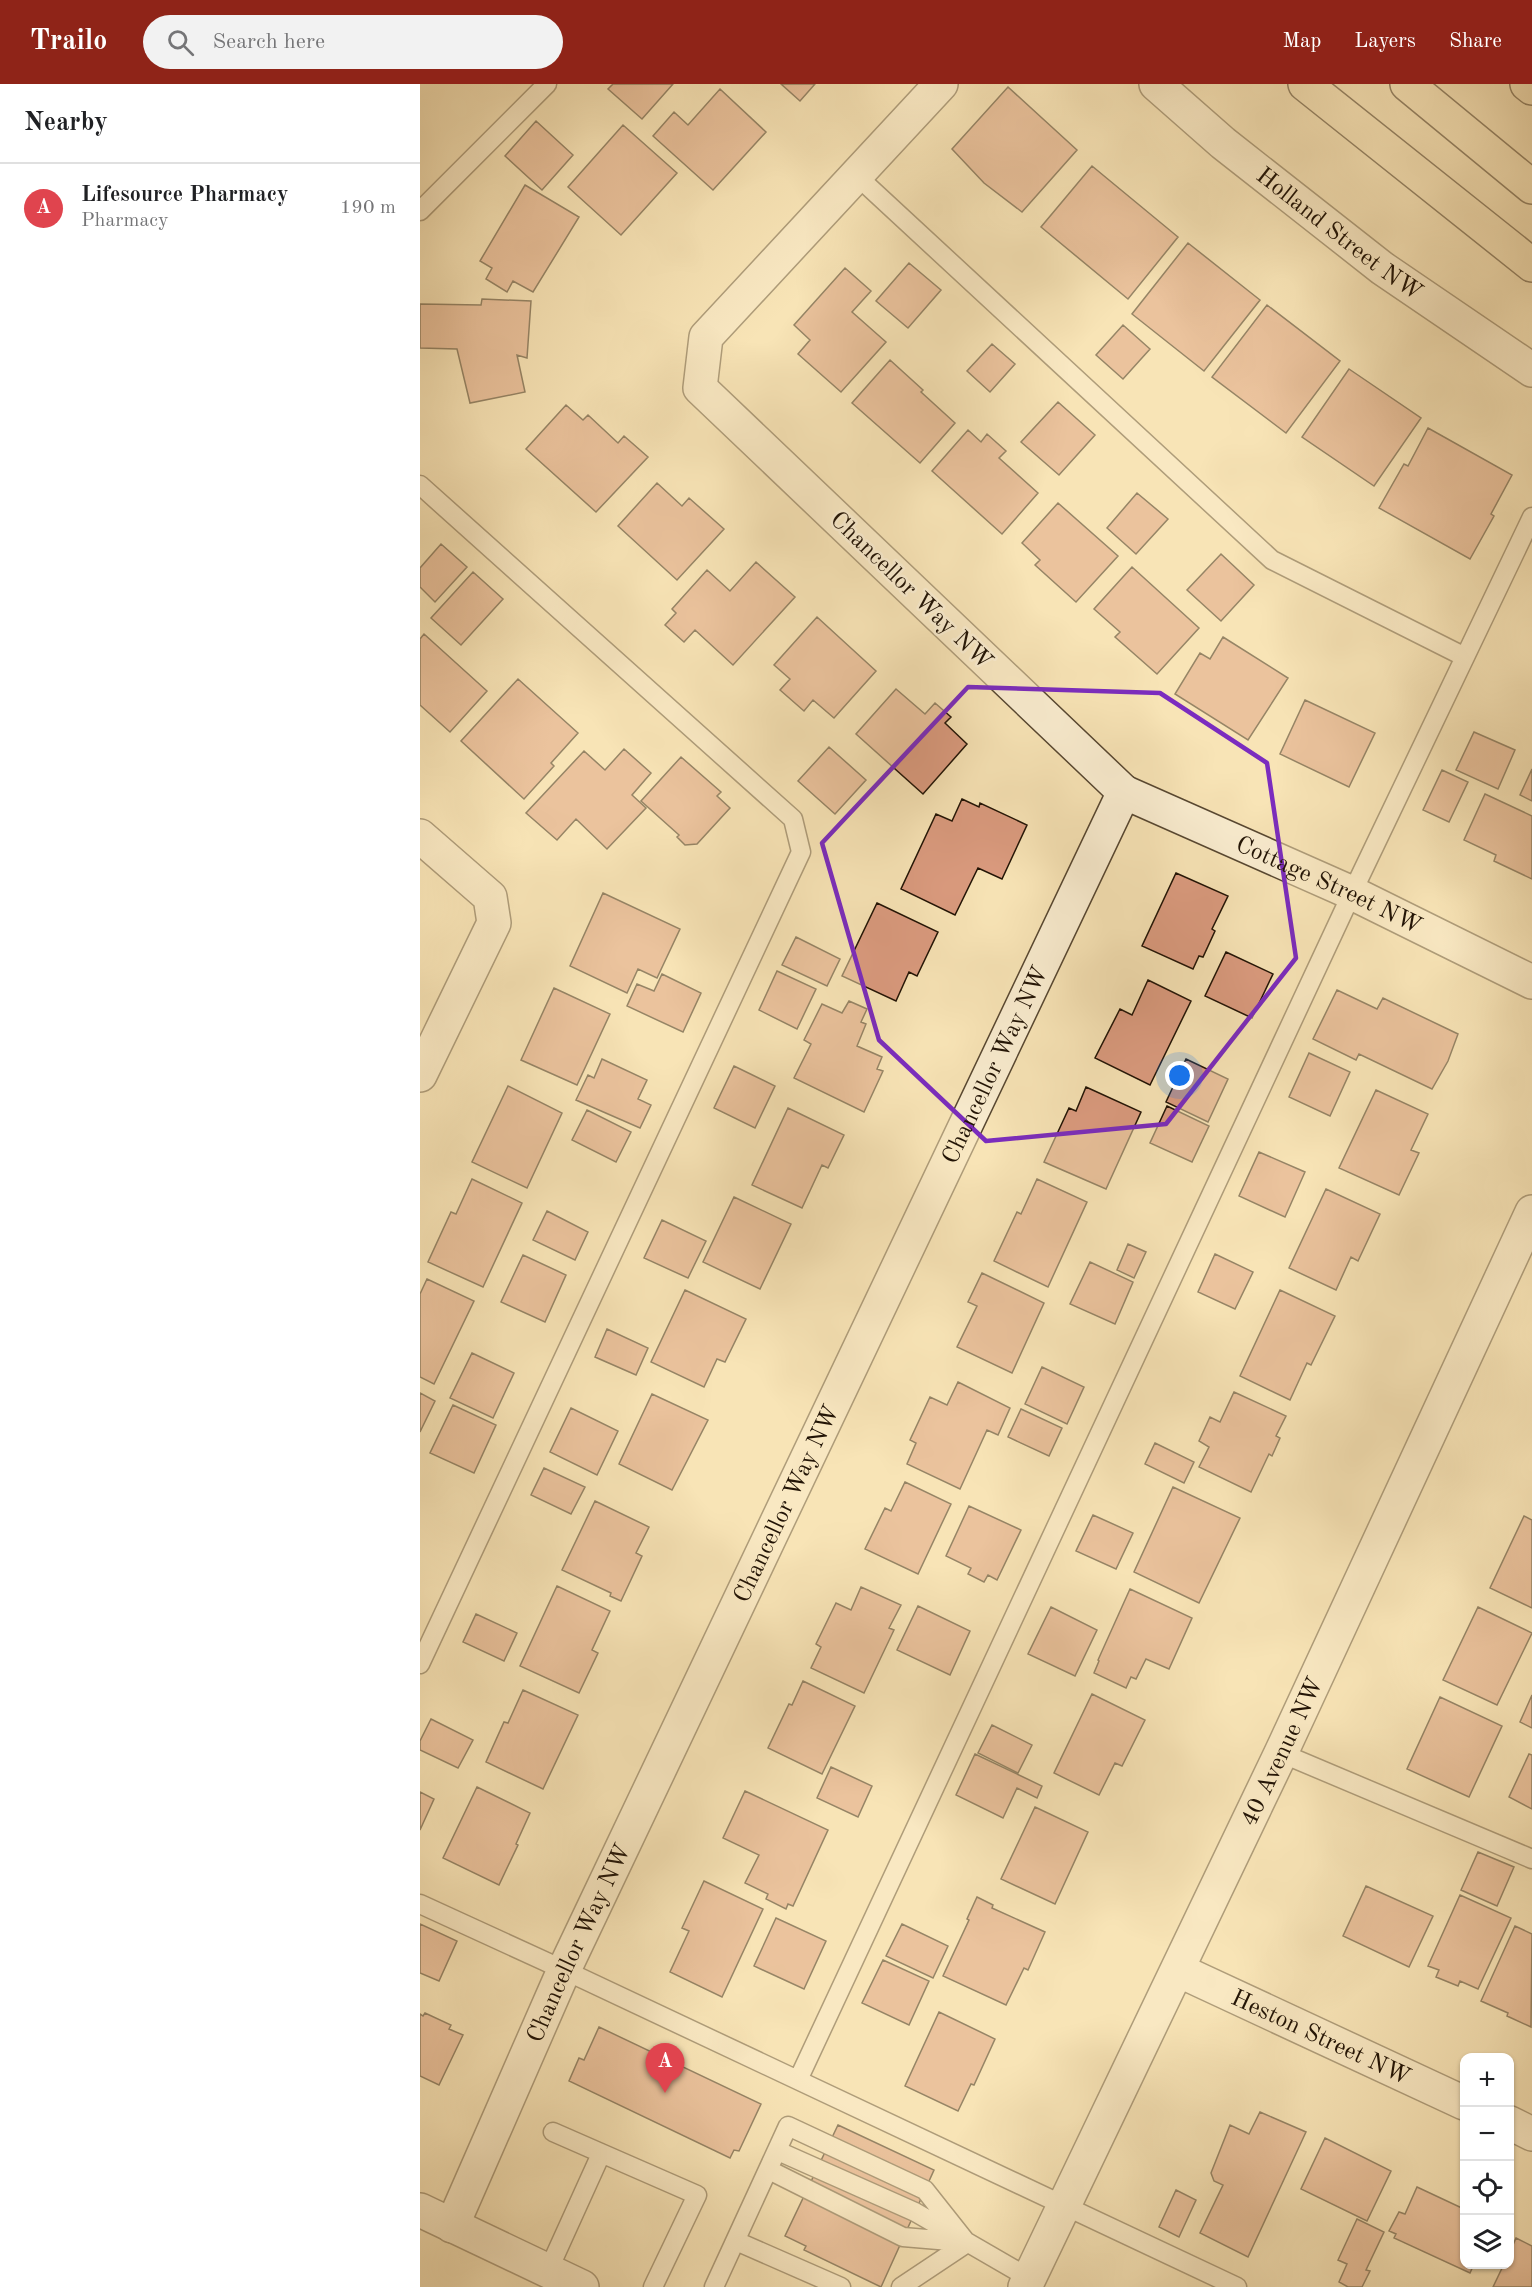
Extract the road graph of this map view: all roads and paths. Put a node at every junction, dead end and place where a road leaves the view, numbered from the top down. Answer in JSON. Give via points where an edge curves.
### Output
{"nodes":[{"id":1,"x":547,"y":84,"type":"edge"},
{"id":2,"x":941,"y":84,"type":"edge"},
{"id":3,"x":1156,"y":84,"type":"edge"},
{"id":4,"x":1305,"y":84,"type":"edge"},
{"id":5,"x":1407,"y":84,"type":"edge"},
{"id":6,"x":1527,"y":84,"type":"edge"},
{"id":7,"x":1532,"y":88,"type":"edge"},
{"id":8,"x":856,"y":175,"type":"junction"},
{"id":9,"x":1532,"y":187,"type":"edge"},
{"id":10,"x":420,"y":211,"type":"edge"},
{"id":11,"x":1532,"y":265,"type":"edge"},
{"id":12,"x":1532,"y":369,"type":"edge"},
{"id":13,"x":420,"y":485,"type":"edge"},
{"id":14,"x":1532,"y":517,"type":"edge"},
{"id":15,"x":1465,"y":657,"type":"junction"},
{"id":16,"x":1124,"y":792,"type":"junction"},
{"id":17,"x":420,"y":836,"type":"edge"},
{"id":18,"x":1352,"y":893,"type":"junction"},
{"id":19,"x":1532,"y":982,"type":"edge"},
{"id":20,"x":420,"y":1075,"type":"edge"},
{"id":21,"x":1532,"y":1212,"type":"edge"},
{"id":22,"x":420,"y":1664,"type":"edge"},
{"id":23,"x":1281,"y":1753,"type":"junction"},
{"id":24,"x":1532,"y":1859,"type":"edge"},
{"id":25,"x":420,"y":1904,"type":"edge"},
{"id":26,"x":564,"y":1970,"type":"junction"},
{"id":27,"x":1178,"y":1970,"type":"junction"},
{"id":28,"x":798,"y":2080,"type":"junction"},
{"id":29,"x":1460,"y":2101,"type":"edge"},
{"id":30,"x":1514,"y":2125,"type":"edge"},
{"id":31,"x":553,"y":2132,"type":"dead end"},
{"id":32,"x":1532,"y":2134,"type":"edge"},
{"id":33,"x":778,"y":2151,"type":"junction"},
{"id":34,"x":601,"y":2154,"type":"junction"},
{"id":35,"x":770,"y":2170,"type":"junction"},
{"id":36,"x":1064,"y":2206,"type":"junction"},
{"id":37,"x":420,"y":2211,"type":"edge"},
{"id":38,"x":452,"y":2226,"type":"junction"},
{"id":39,"x":736,"y":2241,"type":"junction"},
{"id":40,"x":967,"y":2243,"type":"junction"},
{"id":41,"x":548,"y":2271,"type":"junction"},
{"id":42,"x":1027,"y":2282,"type":"edge"},
{"id":43,"x":582,"y":2287,"type":"edge"},
{"id":44,"x":653,"y":2287,"type":"edge"},
{"id":45,"x":714,"y":2287,"type":"edge"},
{"id":46,"x":841,"y":2287,"type":"edge"},
{"id":47,"x":901,"y":2287,"type":"edge"},
{"id":48,"x":1237,"y":2287,"type":"edge"}],
"edges":[{"from":1,"to":10,"type":"lane"},
{"from":2,"to":8,"type":"street","name":"Chancellor Way NW"},
{"from":3,"to":12,"type":"street","name":"Holland Street NW","via":[[1223,143],[1382,268]]},
{"from":4,"to":11,"type":"main road"},
{"from":5,"to":9,"type":"main road"},
{"from":6,"to":7,"type":"main road"},
{"from":8,"to":15,"type":"lane","via":[[1272,560]]},
{"from":8,"to":16,"type":"street","name":"Chancellor Way NW","via":[[706,337],[700,388]]},
{"from":13,"to":22,"type":"lane","via":[[793,819],[801,852]]},
{"from":14,"to":15,"type":"lane"},
{"from":15,"to":18,"type":"lane"},
{"from":16,"to":18,"type":"street","name":"Cottage Street NW"},
{"from":16,"to":26,"type":"street","name":"Chancellor Way NW"},
{"from":17,"to":20,"type":"street","via":[[490,897],[494,923]]},
{"from":18,"to":19,"type":"street","name":"Cottage Street NW"},
{"from":18,"to":28,"type":"lane"},
{"from":21,"to":23,"type":"street","name":"40 Avenue NW"},
{"from":23,"to":24,"type":"lane"},
{"from":23,"to":27,"type":"street","name":"40 Avenue NW"},
{"from":25,"to":26,"type":"lane"},
{"from":26,"to":28,"type":"lane"},
{"from":26,"to":38,"type":"street","name":"Chancellor Way NW"},
{"from":27,"to":29,"type":"street","name":"Heston Street NW"},
{"from":27,"to":36,"type":"street","name":"40 Avenue NW"},
{"from":28,"to":36,"type":"lane"},
{"from":30,"to":32,"type":"street"},
{"from":31,"to":34,"type":"lane"},
{"from":33,"to":35,"type":"lane"},
{"from":33,"to":40,"type":"lane","via":[[915,2212]]},
{"from":33,"to":40,"type":"lane","via":[[788,2127],[925,2190]]},
{"from":34,"to":41,"type":"lane"},
{"from":34,"to":44,"type":"lane","via":[[697,2195]]},
{"from":35,"to":39,"type":"lane"},
{"from":35,"to":40,"type":"lane","via":[[903,2237]]},
{"from":36,"to":42,"type":"street","name":"40 Avenue NW"},
{"from":36,"to":48,"type":"lane"},
{"from":37,"to":38,"type":"street"},
{"from":38,"to":41,"type":"street"},
{"from":39,"to":45,"type":"lane"},
{"from":39,"to":46,"type":"lane"},
{"from":40,"to":42,"type":"lane"},
{"from":40,"to":47,"type":"lane"},
{"from":41,"to":43,"type":"street"}]}
